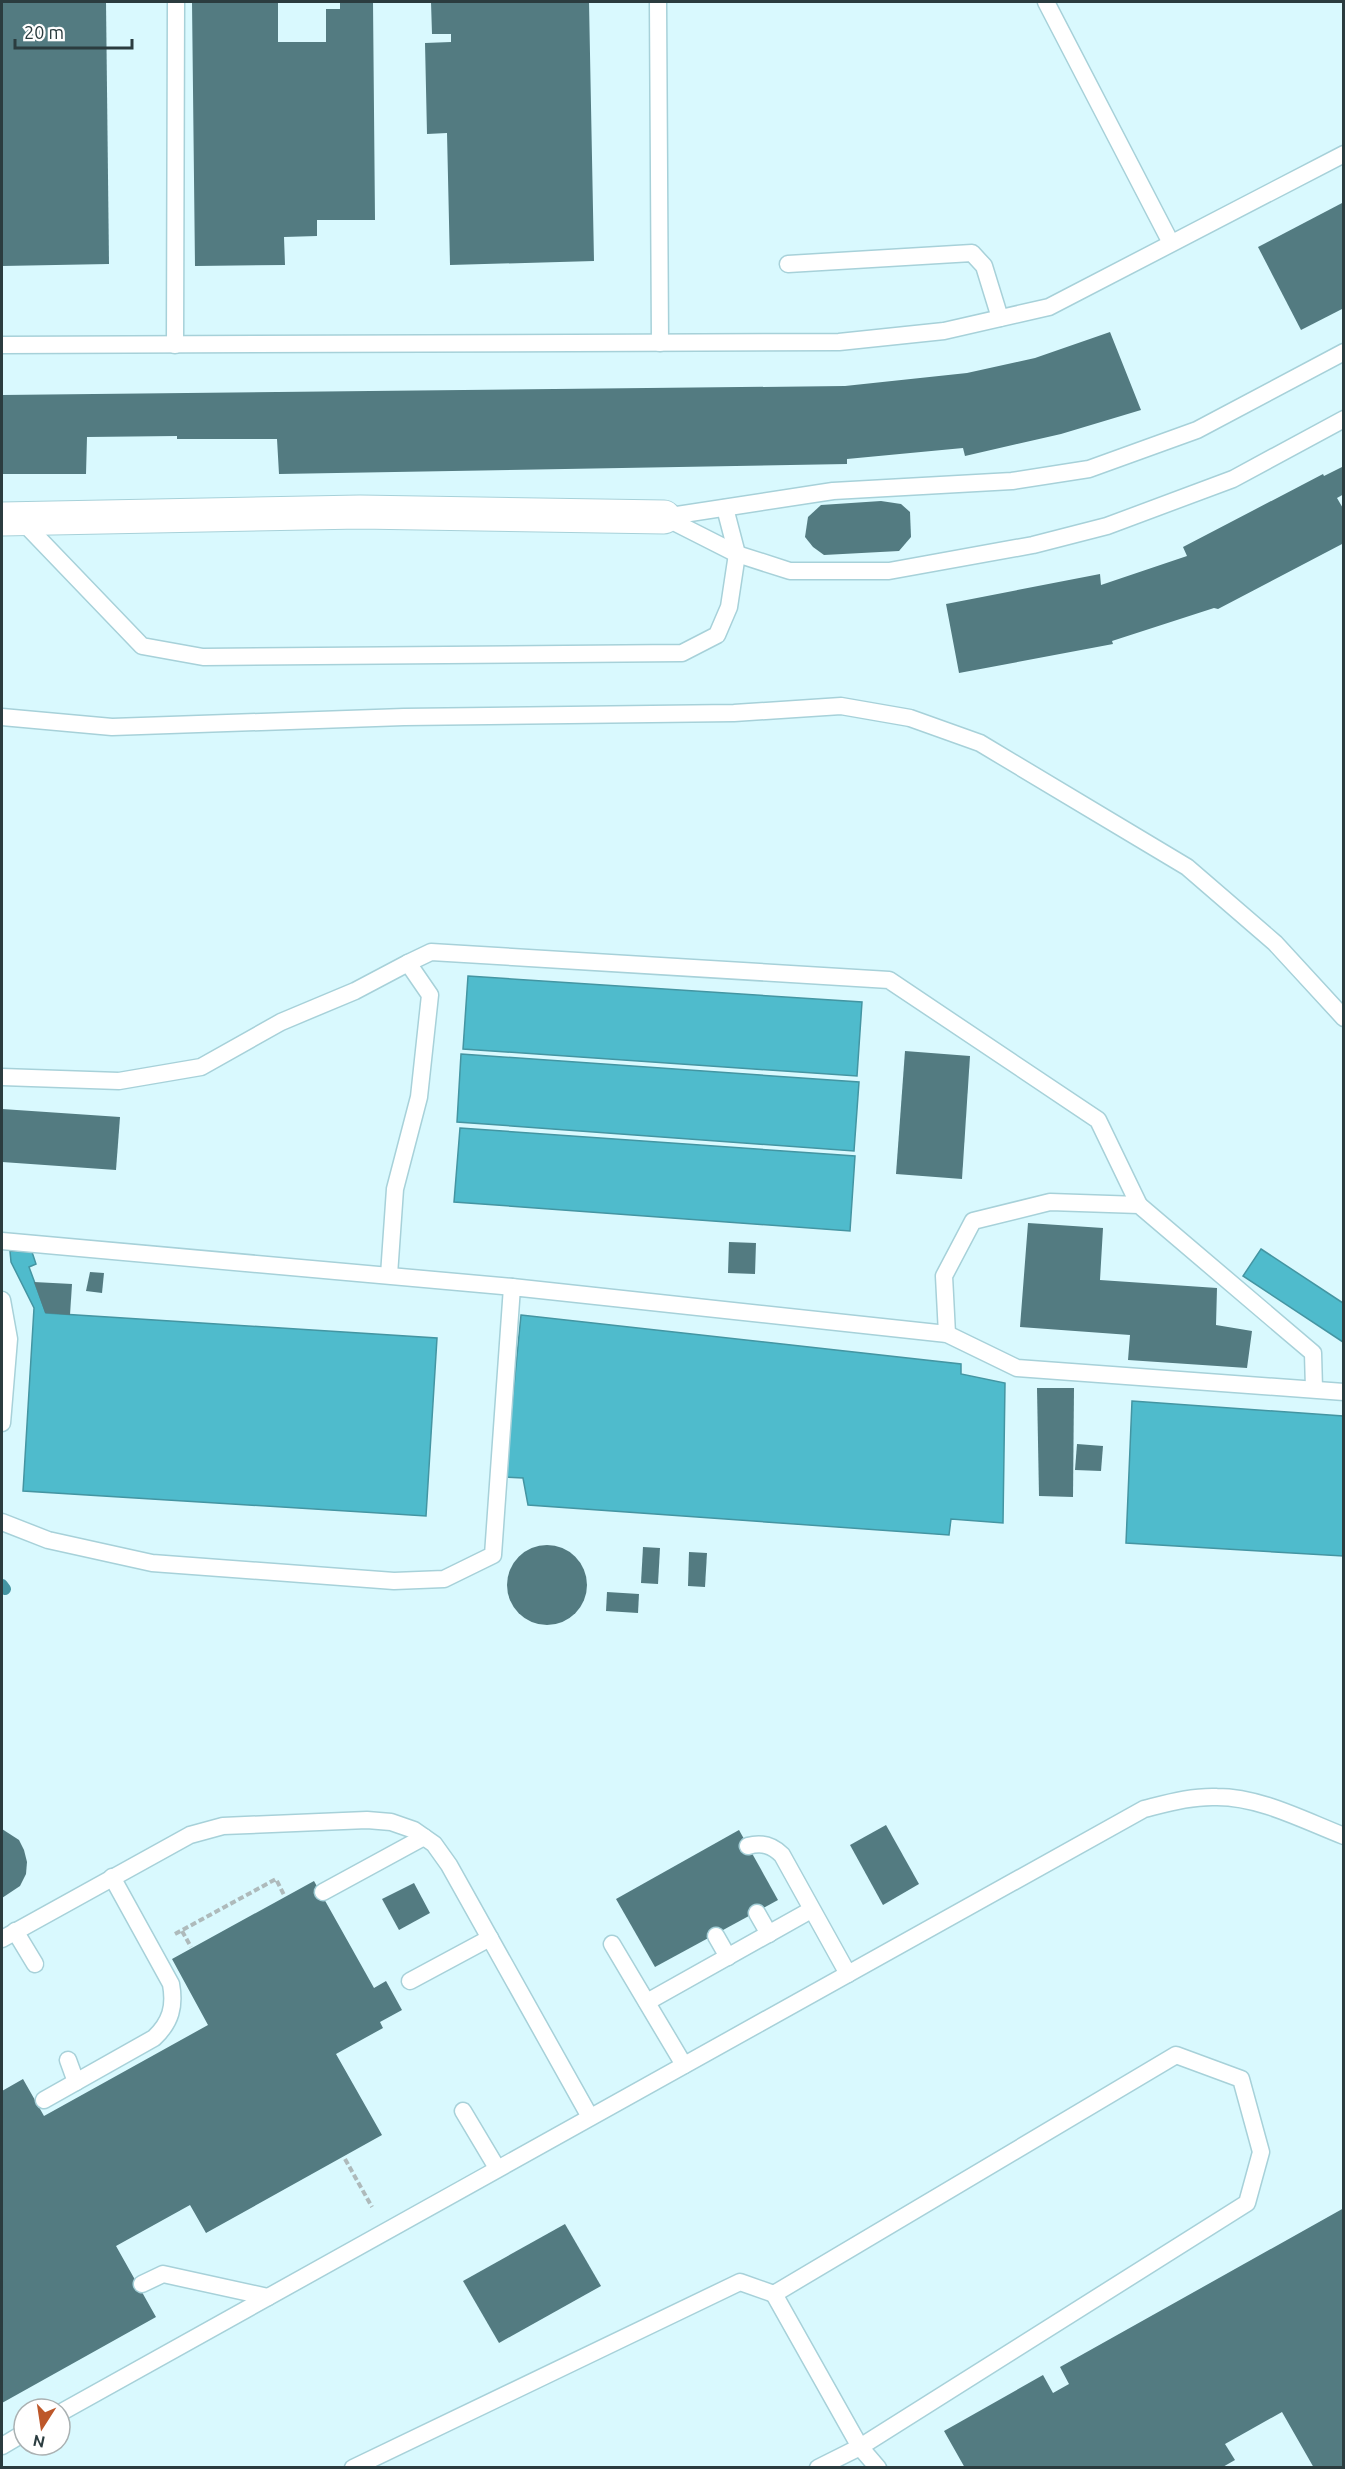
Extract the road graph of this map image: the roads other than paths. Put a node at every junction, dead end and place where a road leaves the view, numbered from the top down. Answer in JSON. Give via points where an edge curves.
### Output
{"nodes":[{"id":1,"x":176,"y":2,"type":"edge"},
{"id":2,"x":658,"y":2,"type":"edge"},
{"id":3,"x":1046,"y":2,"type":"edge"},
{"id":4,"x":1344,"y":153,"type":"edge"},
{"id":5,"x":1171,"y":243,"type":"junction"},
{"id":6,"x":788,"y":264,"type":"dead end"},
{"id":7,"x":1000,"y":318,"type":"junction"},
{"id":8,"x":660,"y":343,"type":"junction"},
{"id":9,"x":2,"y":345,"type":"edge"},
{"id":10,"x":175,"y":345,"type":"junction"},
{"id":11,"x":1344,"y":352,"type":"edge"},
{"id":12,"x":1344,"y":419,"type":"edge"},
{"id":13,"x":725,"y":508,"type":"junction"},
{"id":14,"x":664,"y":517,"type":"junction"},
{"id":15,"x":11,"y":519,"type":"edge"},
{"id":16,"x":737,"y":554,"type":"junction"},
{"id":17,"x":2,"y":717,"type":"edge"},
{"id":18,"x":408,"y":963,"type":"junction"},
{"id":19,"x":1344,"y":1018,"type":"edge"},
{"id":20,"x":2,"y":1077,"type":"edge"},
{"id":21,"x":1139,"y":1205,"type":"junction"},
{"id":22,"x":2,"y":1240,"type":"edge"},
{"id":23,"x":389,"y":1275,"type":"junction"},
{"id":24,"x":512,"y":1287,"type":"junction"},
{"id":25,"x":2,"y":1300,"type":"edge"},
{"id":26,"x":947,"y":1334,"type":"junction"},
{"id":27,"x":1314,"y":1389,"type":"junction"},
{"id":28,"x":1344,"y":1392,"type":"edge"},
{"id":29,"x":2,"y":1424,"type":"edge"},
{"id":30,"x":2,"y":1522,"type":"edge"},
{"id":31,"x":1344,"y":1836,"type":"edge"},
{"id":32,"x":424,"y":1837,"type":"junction"},
{"id":33,"x":748,"y":1846,"type":"dead end"},
{"id":34,"x":112,"y":1877,"type":"junction"},
{"id":35,"x":323,"y":1892,"type":"dead end"},
{"id":36,"x":811,"y":1910,"type":"junction"},
{"id":37,"x":757,"y":1913,"type":"dead end"},
{"id":38,"x":769,"y":1934,"type":"junction"},
{"id":39,"x":8,"y":1935,"type":"edge"},
{"id":40,"x":716,"y":1936,"type":"dead end"},
{"id":41,"x":490,"y":1938,"type":"junction"},
{"id":42,"x":612,"y":1944,"type":"dead end"},
{"id":43,"x":728,"y":1957,"type":"junction"},
{"id":44,"x":35,"y":1964,"type":"dead end"},
{"id":45,"x":848,"y":1974,"type":"junction"},
{"id":46,"x":410,"y":1981,"type":"dead end"},
{"id":47,"x":647,"y":2002,"type":"junction"},
{"id":48,"x":68,"y":2061,"type":"dead end"},
{"id":49,"x":684,"y":2065,"type":"junction"},
{"id":50,"x":76,"y":2082,"type":"junction"},
{"id":51,"x":44,"y":2100,"type":"dead end"},
{"id":52,"x":463,"y":2110,"type":"dead end"},
{"id":53,"x":590,"y":2117,"type":"junction"},
{"id":54,"x":497,"y":2168,"type":"junction"},
{"id":55,"x":142,"y":2284,"type":"dead end"},
{"id":56,"x":774,"y":2294,"type":"junction"},
{"id":57,"x":268,"y":2298,"type":"junction"},
{"id":58,"x":72,"y":2406,"type":"edge"},
{"id":59,"x":860,"y":2447,"type":"junction"},
{"id":60,"x":353,"y":2468,"type":"edge"},
{"id":61,"x":818,"y":2468,"type":"edge"},
{"id":62,"x":878,"y":2468,"type":"edge"}],
"edges":[{"from":1,"to":10,"type":"lane"},
{"from":2,"to":8,"type":"lane"},
{"from":3,"to":5,"type":"lane"},
{"from":4,"to":5,"type":"lane"},
{"from":5,"to":7,"type":"lane","via":[[1049,307]]},
{"from":6,"to":7,"type":"lane","via":[[972,253],[984,266]]},
{"from":7,"to":8,"type":"lane","via":[[945,331],[839,342]]},
{"from":8,"to":10,"type":"lane"},
{"from":9,"to":10,"type":"lane"},
{"from":11,"to":13,"type":"lane","via":[[1197,430],[1089,469],[1012,482],[833,491]]},
{"from":12,"to":16,"type":"lane","via":[[1233,479],[1107,526],[1033,544],[889,571],[790,572]]},
{"from":13,"to":14,"type":"lane"},
{"from":13,"to":16,"type":"lane"},
{"from":14,"to":15,"type":"street","via":[[360,512]]},
{"from":14,"to":16,"type":"lane"},
{"from":15,"to":16,"type":"lane","via":[[142,646],[203,657],[682,653],[717,635],[729,607]]},
{"from":17,"to":19,"type":"lane","via":[[112,727],[404,717],[734,713],[841,706],[910,718],[980,743],[1187,867],[1275,943]]},
{"from":18,"to":20,"type":"lane","via":[[355,992],[281,1022],[201,1067],[119,1081]]},
{"from":18,"to":21,"type":"lane","via":[[431,952],[889,980],[1098,1120]]},
{"from":18,"to":23,"type":"lane","via":[[430,995],[419,1097],[395,1189]]},
{"from":21,"to":26,"type":"lane","via":[[1050,1202],[973,1221],[944,1276]]},
{"from":21,"to":27,"type":"lane","via":[[1313,1353]]},
{"from":22,"to":23,"type":"lane"},
{"from":23,"to":24,"type":"lane"},
{"from":24,"to":26,"type":"lane"},
{"from":24,"to":30,"type":"lane","via":[[493,1555],[444,1579],[394,1581],[153,1563],[48,1540]]},
{"from":25,"to":29,"type":"lane","via":[[9,1339]]},
{"from":26,"to":27,"type":"lane","via":[[1017,1368]]},
{"from":27,"to":28,"type":"lane"},
{"from":31,"to":45,"type":"lane","via":[[1255,1802],[1218,1796],[1181,1799],[1144,1809]]},
{"from":32,"to":34,"type":"lane","via":[[391,1822],[367,1820],[223,1826],[190,1835]]},
{"from":32,"to":35,"type":"lane"},
{"from":32,"to":41,"type":"lane","via":[[449,1865]]},
{"from":33,"to":36,"type":"lane","via":[[764,1845],[782,1855]]},
{"from":34,"to":39,"type":"lane"},
{"from":34,"to":50,"type":"lane","via":[[171,1984],[171,2014],[154,2038]]},
{"from":36,"to":38,"type":"lane"},
{"from":36,"to":45,"type":"lane"},
{"from":37,"to":38,"type":"lane"},
{"from":38,"to":43,"type":"lane"},
{"from":39,"to":44,"type":"lane"},
{"from":40,"to":43,"type":"lane"},
{"from":41,"to":46,"type":"lane"},
{"from":41,"to":53,"type":"lane"},
{"from":42,"to":47,"type":"lane"},
{"from":43,"to":47,"type":"lane"},
{"from":45,"to":49,"type":"lane"},
{"from":47,"to":49,"type":"lane"},
{"from":48,"to":50,"type":"lane"},
{"from":49,"to":53,"type":"lane"},
{"from":50,"to":51,"type":"lane"},
{"from":52,"to":54,"type":"lane"},
{"from":53,"to":54,"type":"lane"},
{"from":54,"to":57,"type":"lane"},
{"from":55,"to":57,"type":"lane","via":[[163,2274]]},
{"from":56,"to":59,"type":"lane"},
{"from":56,"to":59,"type":"lane","via":[[1176,2055],[1241,2079],[1261,2152],[1247,2203]]},
{"from":56,"to":60,"type":"lane","via":[[740,2282]]},
{"from":57,"to":58,"type":"lane"},
{"from":59,"to":61,"type":"lane"},
{"from":59,"to":62,"type":"lane"}]}
